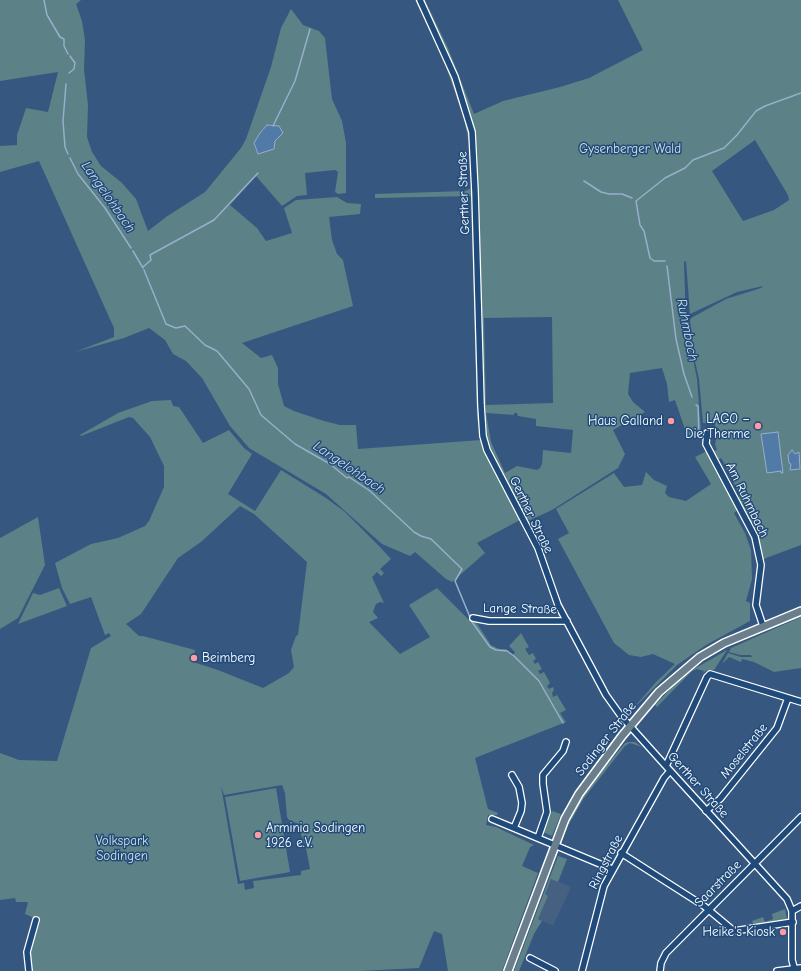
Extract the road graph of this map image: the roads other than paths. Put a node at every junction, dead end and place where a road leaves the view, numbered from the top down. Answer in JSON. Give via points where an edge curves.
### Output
{"nodes":[{"id":1,"x":420,"y":0,"type":"edge"},
{"id":2,"x":707,"y":433,"type":"dead end"},
{"id":3,"x":801,"y":611,"type":"edge"},
{"id":4,"x":473,"y":618,"type":"dead end"},
{"id":5,"x":567,"y":621,"type":"junction"},
{"id":6,"x":763,"y":626,"type":"junction"},
{"id":7,"x":788,"y":698,"type":"junction"},
{"id":8,"x":801,"y":702,"type":"edge"},
{"id":9,"x":630,"y":726,"type":"junction"},
{"id":10,"x":566,"y":742,"type":"dead end"},
{"id":11,"x":668,"y":768,"type":"junction"},
{"id":12,"x":512,"y":774,"type":"dead end"},
{"id":13,"x":706,"y":811,"type":"junction"},
{"id":14,"x":801,"y":817,"type":"edge"},
{"id":15,"x":492,"y":818,"type":"dead end"},
{"id":16,"x":514,"y":828,"type":"junction"},
{"id":17,"x":538,"y":838,"type":"junction"},
{"id":18,"x":555,"y":845,"type":"junction"},
{"id":19,"x":621,"y":853,"type":"junction"},
{"id":20,"x":755,"y":862,"type":"junction"},
{"id":21,"x":612,"y":869,"type":"junction"},
{"id":22,"x":801,"y":906,"type":"edge"},
{"id":23,"x":708,"y":909,"type":"junction"},
{"id":24,"x":792,"y":911,"type":"junction"},
{"id":25,"x":36,"y":920,"type":"dead end"},
{"id":26,"x":793,"y":922,"type":"junction"},
{"id":27,"x":514,"y":956,"type":"junction"},
{"id":28,"x":530,"y":958,"type":"dead end"},
{"id":29,"x":801,"y":968,"type":"edge"},
{"id":30,"x":794,"y":970,"type":"edge"},
{"id":31,"x":29,"y":971,"type":"edge"},
{"id":32,"x":508,"y":971,"type":"edge"},
{"id":33,"x":512,"y":971,"type":"edge"},
{"id":34,"x":555,"y":971,"type":"edge"},
{"id":35,"x":582,"y":971,"type":"edge"},
{"id":36,"x":660,"y":971,"type":"edge"},
{"id":37,"x":777,"y":971,"type":"edge"}],
"edges":[{"from":1,"to":5,"type":"street","name":"Gerther Straße","via":[[455,77],[472,132],[483,436],[487,450],[538,548],[558,605]]},
{"from":2,"to":6,"type":"street","name":"Am Ruhmbach","via":[[706,444],[755,537],[760,565],[756,605]]},
{"from":3,"to":6,"type":"main road","name":"Sodinger Straße"},
{"from":4,"to":5,"type":"street","name":"Lange Straße","via":[[489,621]]},
{"from":5,"to":9,"type":"street","name":"Gerther Straße","via":[[606,695]]},
{"from":6,"to":9,"type":"main road","name":"Sodinger Straße","via":[[724,643],[688,665],[659,692]]},
{"from":7,"to":8,"type":"street","name":"Ringstraße"},
{"from":7,"to":11,"type":"street","name":"Ringstraße","via":[[710,674]]},
{"from":7,"to":13,"type":"street","name":"Moselstraße","via":[[777,728],[720,799]]},
{"from":9,"to":11,"type":"street","name":"Gerther Straße"},
{"from":9,"to":18,"type":"main road","name":"Sodinger Straße","via":[[579,794],[565,819]]},
{"from":10,"to":17,"type":"street","via":[[563,751],[543,775],[547,812]]},
{"from":11,"to":13,"type":"street","name":"Gerther Straße"},
{"from":11,"to":19,"type":"street","name":"Ringstraße"},
{"from":12,"to":16,"type":"street","via":[[519,787],[522,803]]},
{"from":13,"to":20,"type":"street","name":"Gerther Straße"},
{"from":14,"to":20,"type":"street","name":"Saarstraße"},
{"from":15,"to":16,"type":"street"},
{"from":16,"to":17,"type":"street"},
{"from":17,"to":18,"type":"street"},
{"from":18,"to":21,"type":"street"},
{"from":18,"to":27,"type":"main road","name":"Sodinger Straße"},
{"from":19,"to":21,"type":"street","name":"Ringstraße"},
{"from":19,"to":23,"type":"street"},
{"from":20,"to":23,"type":"street","name":"Saarstraße"},
{"from":20,"to":24,"type":"street","name":"Gerther Straße","via":[[787,899]]},
{"from":21,"to":35,"type":"street","name":"Ringstraße","via":[[598,904]]},
{"from":22,"to":24,"type":"street"},
{"from":23,"to":26,"type":"street","via":[[736,931]]},
{"from":23,"to":36,"type":"street","name":"Saarstraße","via":[[663,957]]},
{"from":24,"to":26,"type":"street","name":"Gerther Straße"},
{"from":25,"to":31,"type":"street","via":[[27,952]]},
{"from":26,"to":30,"type":"street","name":"Gerther Straße"},
{"from":27,"to":32,"type":"main road","name":"Sodinger Straße"},
{"from":27,"to":33,"type":"main road","name":"Sodinger Straße"},
{"from":28,"to":34,"type":"street"},
{"from":29,"to":30,"type":"street"},
{"from":30,"to":37,"type":"street"}]}
